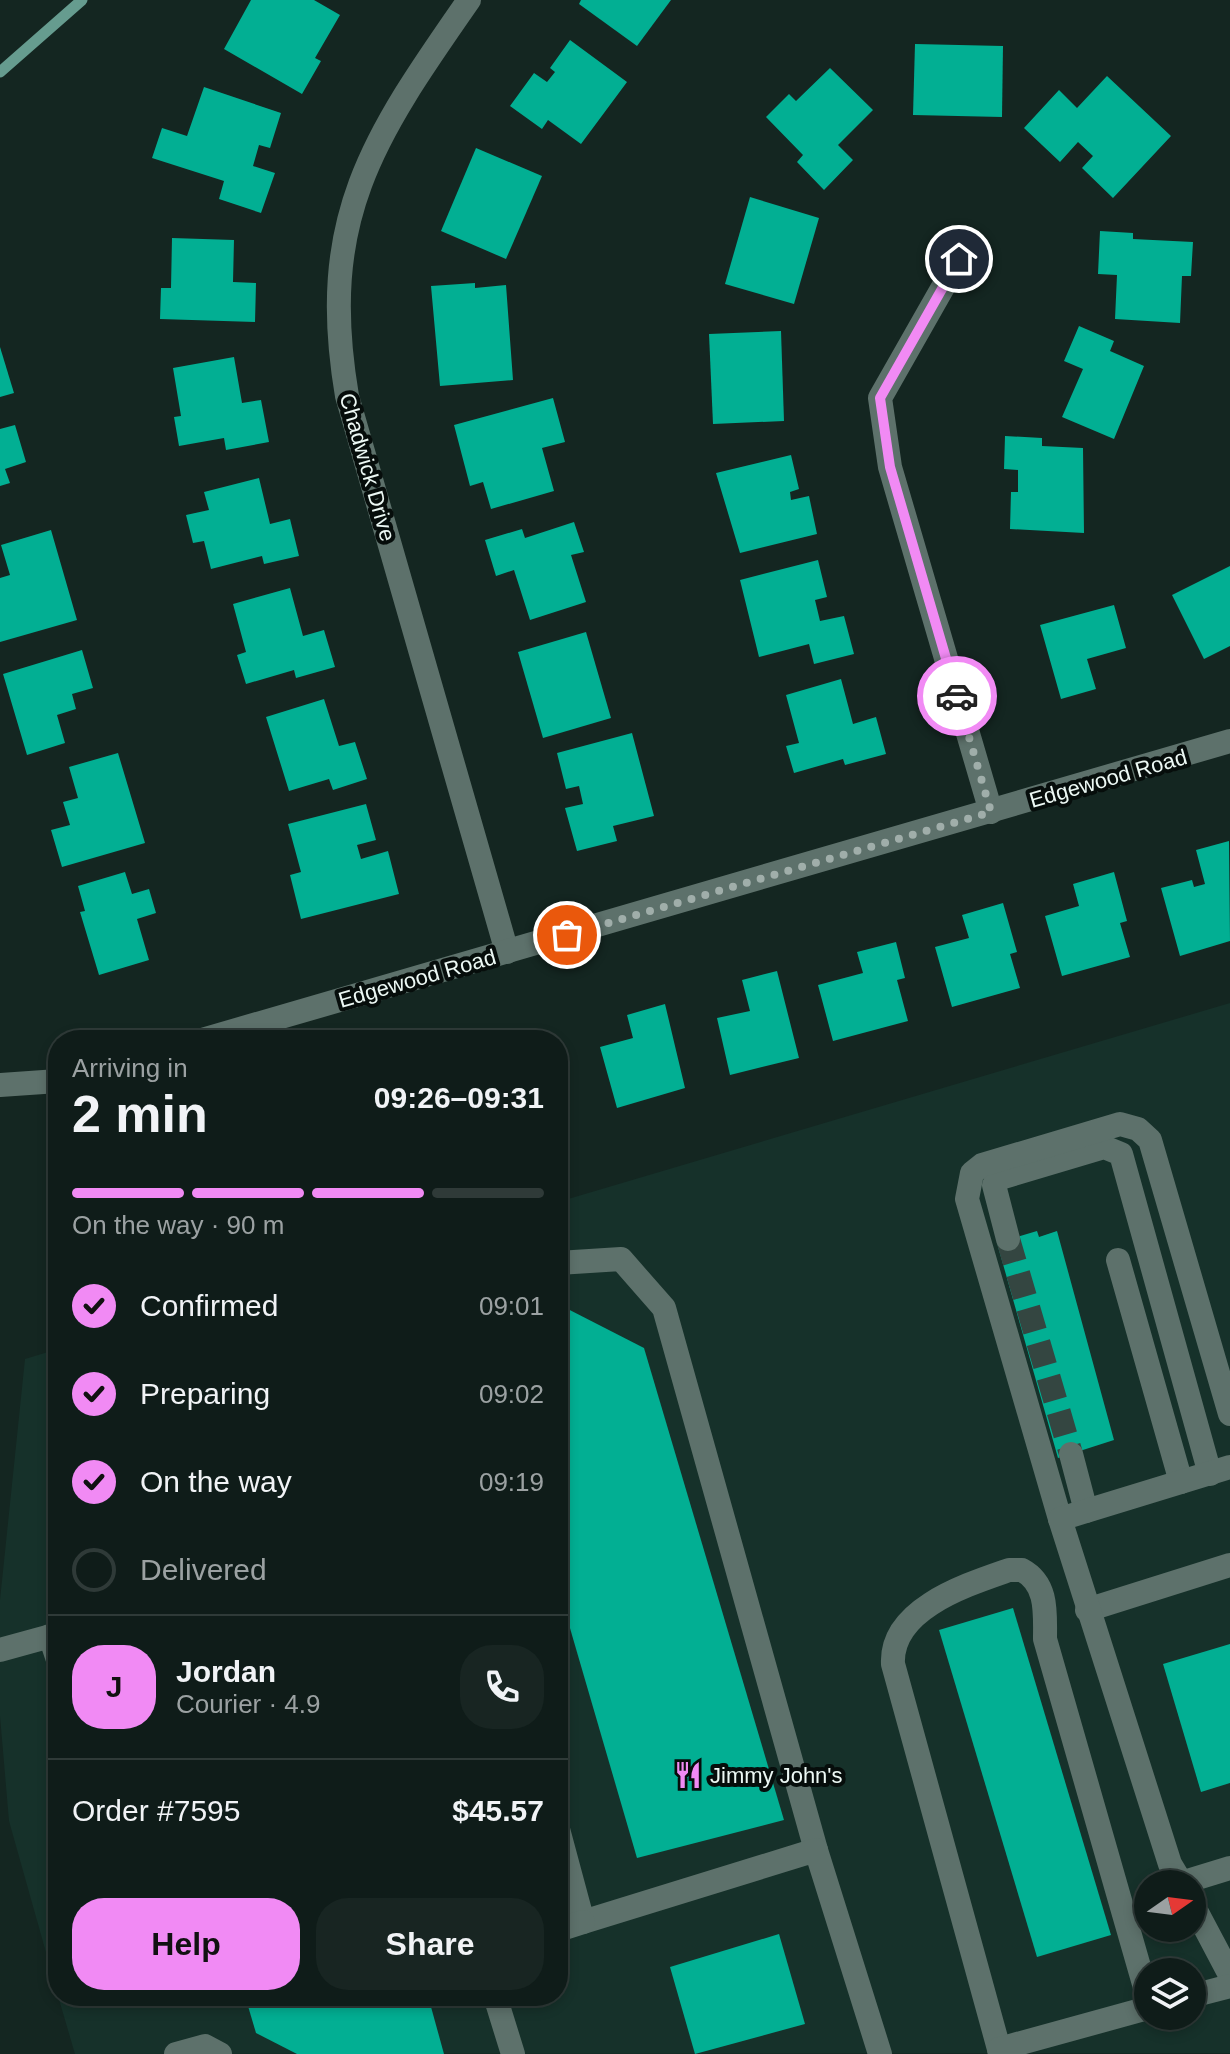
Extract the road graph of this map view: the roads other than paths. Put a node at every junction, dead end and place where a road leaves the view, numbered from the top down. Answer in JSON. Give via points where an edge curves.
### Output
{"nodes":[{"id":1,"x":469,"y":0,"type":"edge"},
{"id":2,"x":959,"y":259,"type":"dead end"},
{"id":3,"x":1230,"y":741,"type":"edge"},
{"id":4,"x":991,"y":812,"type":"junction"},
{"id":5,"x":507,"y":952,"type":"junction"},
{"id":6,"x":237,"y":1030,"type":"edge"},
{"id":7,"x":48,"y":1082,"type":"edge"},
{"id":8,"x":0,"y":1085,"type":"edge"},
{"id":9,"x":1008,"y":1239,"type":"tunnel mouth"},
{"id":10,"x":1118,"y":1260,"type":"dead end"},
{"id":11,"x":568,"y":1262,"type":"edge"},
{"id":12,"x":1230,"y":1414,"type":"edge"},
{"id":13,"x":1071,"y":1454,"type":"tunnel mouth"},
{"id":14,"x":1220,"y":1470,"type":"edge"},
{"id":15,"x":1181,"y":1482,"type":"junction"},
{"id":16,"x":1086,"y":1511,"type":"junction"},
{"id":17,"x":1060,"y":1519,"type":"junction"},
{"id":18,"x":1230,"y":1565,"type":"edge"},
{"id":19,"x":1087,"y":1610,"type":"junction"},
{"id":20,"x":48,"y":1637,"type":"edge"},
{"id":21,"x":0,"y":1650,"type":"edge"},
{"id":22,"x":816,"y":1850,"type":"junction"},
{"id":23,"x":568,"y":1866,"type":"edge"},
{"id":24,"x":1230,"y":1868,"type":"edge"},
{"id":25,"x":1173,"y":1870,"type":"edge"},
{"id":26,"x":1206,"y":1880,"type":"edge"},
{"id":27,"x":583,"y":1922,"type":"junction"},
{"id":28,"x":568,"y":1927,"type":"edge"},
{"id":29,"x":1206,"y":1930,"type":"edge"},
{"id":30,"x":1137,"y":1958,"type":"edge"},
{"id":31,"x":1230,"y":1975,"type":"edge"},
{"id":32,"x":1230,"y":1986,"type":"edge"},
{"id":33,"x":1206,"y":1992,"type":"edge"},
{"id":34,"x":498,"y":2006,"type":"edge"},
{"id":35,"x":1134,"y":2012,"type":"edge"},
{"id":36,"x":1000,"y":2051,"type":"edge"},
{"id":37,"x":176,"y":2054,"type":"edge"},
{"id":38,"x":220,"y":2054,"type":"edge"},
{"id":39,"x":513,"y":2054,"type":"edge"},
{"id":40,"x":880,"y":2054,"type":"edge"}],
"edges":[{"from":1,"to":5,"type":"street","name":"Chadwick Drive","via":[[401,98],[366,164],[344,240],[337,318],[347,396]]},
{"from":2,"to":4,"type":"street","via":[[880,398],[890,467]]},
{"from":3,"to":4,"type":"street","name":"Edgewood Road"},
{"from":4,"to":5,"type":"street","name":"Edgewood Road"},
{"from":5,"to":6,"type":"street","name":"Edgewood Road"},
{"from":7,"to":8,"type":"street"},
{"from":9,"to":14,"type":"street","via":[[994,1185],[997,1179],[1104,1147],[1121,1154]]},
{"from":10,"to":15,"type":"street"},
{"from":11,"to":22,"type":"street","via":[[621,1259],[664,1308]]},
{"from":12,"to":17,"type":"street","via":[[1150,1140],[1138,1129],[1120,1124],[982,1165],[972,1173],[967,1199]]},
{"from":13,"to":16,"type":"street"},
{"from":14,"to":15,"type":"street"},
{"from":15,"to":16,"type":"street"},
{"from":16,"to":17,"type":"street"},
{"from":17,"to":19,"type":"street"},
{"from":18,"to":19,"type":"street"},
{"from":19,"to":25,"type":"street"},
{"from":20,"to":21,"type":"street"},
{"from":22,"to":27,"type":"street"},
{"from":22,"to":40,"type":"street"},
{"from":23,"to":27,"type":"street"},
{"from":24,"to":26,"type":"street"},
{"from":27,"to":28,"type":"street"},
{"from":29,"to":31,"type":"street"},
{"from":30,"to":36,"type":"street","via":[[1045,1639],[1043,1594],[1032,1575],[1009,1570],[928,1606],[898,1634],[893,1664]]},
{"from":32,"to":33,"type":"street"},
{"from":34,"to":39,"type":"street"},
{"from":35,"to":36,"type":"street"},
{"from":37,"to":38,"type":"street","via":[[205,2046]]}]}
